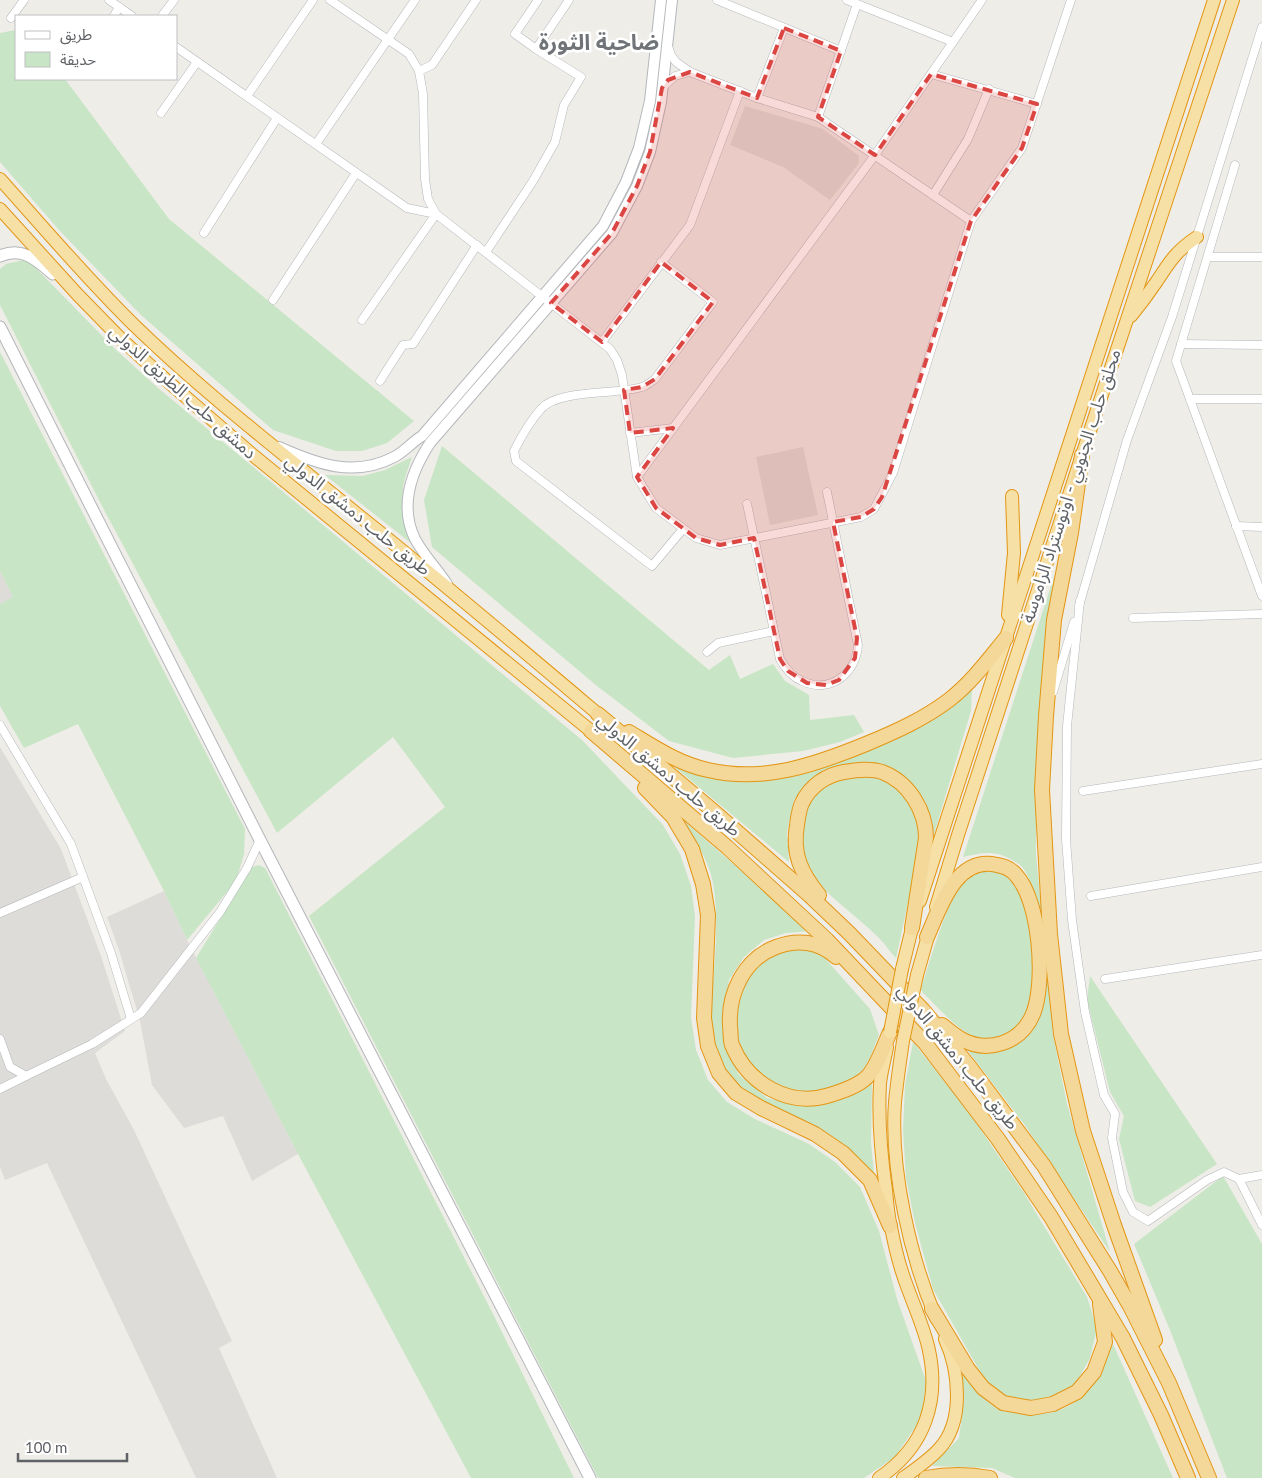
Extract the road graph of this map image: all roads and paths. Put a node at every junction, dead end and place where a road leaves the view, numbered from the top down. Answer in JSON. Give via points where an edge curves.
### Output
{"nodes":[{"id":1,"x":24,"y":0,"type":"edge"},
{"id":2,"x":109,"y":0,"type":"edge"},
{"id":3,"x":174,"y":0,"type":"edge"},
{"id":4,"x":313,"y":0,"type":"edge"},
{"id":5,"x":330,"y":0,"type":"edge"},
{"id":6,"x":415,"y":0,"type":"edge"},
{"id":7,"x":476,"y":0,"type":"edge"},
{"id":8,"x":538,"y":0,"type":"edge"},
{"id":9,"x":569,"y":0,"type":"edge"},
{"id":10,"x":661,"y":0,"type":"edge"},
{"id":11,"x":672,"y":0,"type":"edge"},
{"id":12,"x":717,"y":0,"type":"edge"},
{"id":13,"x":847,"y":0,"type":"edge"},
{"id":14,"x":982,"y":0,"type":"edge"},
{"id":15,"x":1071,"y":0,"type":"edge"},
{"id":16,"x":1214,"y":0,"type":"edge"},
{"id":17,"x":1233,"y":0,"type":"edge"},
{"id":18,"x":858,"y":4,"type":"junction"},
{"id":19,"x":119,"y":7,"type":"junction"},
{"id":20,"x":115,"y":15,"type":"edge"},
{"id":21,"x":131,"y":15,"type":"edge"},
{"id":22,"x":163,"y":15,"type":"edge"},
{"id":23,"x":11,"y":18,"type":"dead end"},
{"id":24,"x":1262,"y":27,"type":"edge"},
{"id":25,"x":784,"y":28,"type":"junction"},
{"id":26,"x":388,"y":40,"type":"junction"},
{"id":27,"x":953,"y":42,"type":"junction"},
{"id":28,"x":667,"y":45,"type":"junction"},
{"id":29,"x":178,"y":48,"type":"edge"},
{"id":30,"x":536,"y":49,"type":"junction"},
{"id":31,"x":841,"y":51,"type":"junction"},
{"id":32,"x":197,"y":62,"type":"junction"},
{"id":33,"x":419,"y":71,"type":"junction"},
{"id":34,"x":690,"y":72,"type":"junction"},
{"id":35,"x":931,"y":74,"type":"junction"},
{"id":36,"x":662,"y":88,"type":"junction"},
{"id":37,"x":989,"y":89,"type":"junction"},
{"id":38,"x":740,"y":91,"type":"junction"},
{"id":39,"x":247,"y":96,"type":"junction"},
{"id":40,"x":757,"y":98,"type":"junction"},
{"id":41,"x":1037,"y":104,"type":"junction"},
{"id":42,"x":161,"y":113,"type":"dead end"},
{"id":43,"x":818,"y":117,"type":"junction"},
{"id":44,"x":278,"y":118,"type":"junction"},
{"id":45,"x":316,"y":144,"type":"junction"},
{"id":46,"x":875,"y":154,"type":"junction"},
{"id":47,"x":1235,"y":165,"type":"dead end"},
{"id":48,"x":356,"y":173,"type":"junction"},
{"id":49,"x":0,"y":178,"type":"edge"},
{"id":50,"x":932,"y":195,"type":"junction"},
{"id":51,"x":0,"y":208,"type":"edge"},
{"id":52,"x":436,"y":214,"type":"junction"},
{"id":53,"x":971,"y":220,"type":"junction"},
{"id":54,"x":204,"y":233,"type":"dead end"},
{"id":55,"x":1197,"y":238,"type":"junction"},
{"id":56,"x":477,"y":246,"type":"junction"},
{"id":57,"x":486,"y":252,"type":"junction"},
{"id":58,"x":0,"y":256,"type":"edge"},
{"id":59,"x":1208,"y":257,"type":"junction"},
{"id":60,"x":1262,"y":257,"type":"edge"},
{"id":61,"x":661,"y":262,"type":"junction"},
{"id":62,"x":78,"y":295,"type":"junction"},
{"id":63,"x":542,"y":296,"type":"junction"},
{"id":64,"x":273,"y":300,"type":"dead end"},
{"id":65,"x":551,"y":303,"type":"junction"},
{"id":66,"x":362,"y":320,"type":"dead end"},
{"id":67,"x":1124,"y":326,"type":"junction"},
{"id":68,"x":0,"y":327,"type":"edge"},
{"id":69,"x":602,"y":342,"type":"junction"},
{"id":70,"x":1181,"y":344,"type":"junction"},
{"id":71,"x":1262,"y":345,"type":"edge"},
{"id":72,"x":380,"y":381,"type":"dead end"},
{"id":73,"x":624,"y":390,"type":"junction"},
{"id":74,"x":1190,"y":399,"type":"junction"},
{"id":75,"x":1262,"y":399,"type":"edge"},
{"id":76,"x":673,"y":428,"type":"junction"},
{"id":77,"x":630,"y":433,"type":"junction"},
{"id":78,"x":265,"y":441,"type":"junction"},
{"id":79,"x":415,"y":441,"type":"junction"},
{"id":80,"x":426,"y":450,"type":"junction"},
{"id":81,"x":1082,"y":455,"type":"junction"},
{"id":82,"x":637,"y":477,"type":"junction"},
{"id":83,"x":827,"y":492,"type":"dead end"},
{"id":84,"x":1012,"y":496,"type":"dead end"},
{"id":85,"x":747,"y":504,"type":"dead end"},
{"id":86,"x":833,"y":522,"type":"junction"},
{"id":87,"x":1236,"y":526,"type":"junction"},
{"id":88,"x":1262,"y":527,"type":"edge"},
{"id":89,"x":683,"y":529,"type":"junction"},
{"id":90,"x":754,"y":538,"type":"junction"},
{"id":91,"x":452,"y":590,"type":"junction"},
{"id":92,"x":1262,"y":596,"type":"edge"},
{"id":93,"x":1080,"y":601,"type":"junction"},
{"id":94,"x":1262,"y":614,"type":"edge"},
{"id":95,"x":1133,"y":618,"type":"dead end"},
{"id":96,"x":774,"y":631,"type":"junction"},
{"id":97,"x":1006,"y":638,"type":"junction"},
{"id":98,"x":707,"y":652,"type":"dead end"},
{"id":99,"x":598,"y":714,"type":"junction"},
{"id":100,"x":1046,"y":716,"type":"junction"},
{"id":101,"x":0,"y":725,"type":"edge"},
{"id":102,"x":591,"y":731,"type":"junction"},
{"id":103,"x":1262,"y":764,"type":"edge"},
{"id":104,"x":1083,"y":791,"type":"dead end"},
{"id":105,"x":260,"y":840,"type":"junction"},
{"id":106,"x":1262,"y":867,"type":"edge"},
{"id":107,"x":83,"y":877,"type":"junction"},
{"id":108,"x":1091,"y":896,"type":"dead end"},
{"id":109,"x":0,"y":913,"type":"edge"},
{"id":110,"x":912,"y":928,"type":"junction"},
{"id":111,"x":849,"y":933,"type":"junction"},
{"id":112,"x":927,"y":936,"type":"junction"},
{"id":113,"x":1262,"y":955,"type":"edge"},
{"id":114,"x":1105,"y":979,"type":"dead end"},
{"id":115,"x":879,"y":996,"type":"junction"},
{"id":116,"x":923,"y":1010,"type":"junction"},
{"id":117,"x":131,"y":1019,"type":"junction"},
{"id":118,"x":890,"y":1032,"type":"junction"},
{"id":119,"x":0,"y":1040,"type":"edge"},
{"id":120,"x":26,"y":1076,"type":"junction"},
{"id":121,"x":0,"y":1089,"type":"edge"},
{"id":122,"x":1262,"y":1175,"type":"edge"},
{"id":123,"x":1239,"y":1179,"type":"junction"},
{"id":124,"x":1262,"y":1225,"type":"edge"},
{"id":125,"x":890,"y":1226,"type":"junction"},
{"id":126,"x":1100,"y":1298,"type":"junction"},
{"id":127,"x":932,"y":1309,"type":"junction"},
{"id":128,"x":1170,"y":1383,"type":"junction"},
{"id":129,"x":590,"y":1478,"type":"edge"},
{"id":130,"x":879,"y":1478,"type":"edge"},
{"id":131,"x":903,"y":1478,"type":"edge"},
{"id":132,"x":926,"y":1478,"type":"edge"},
{"id":133,"x":990,"y":1478,"type":"edge"},
{"id":134,"x":1188,"y":1478,"type":"edge"},
{"id":135,"x":1209,"y":1478,"type":"edge"}],
"edges":[{"from":1,"to":23,"type":"street"},
{"from":2,"to":19,"type":"street"},
{"from":3,"to":22,"type":"street"},
{"from":4,"to":39,"type":"street"},
{"from":5,"to":26,"type":"street"},
{"from":6,"to":26,"type":"street"},
{"from":7,"to":33,"type":"street","via":[[432,65]]},
{"from":8,"to":30,"type":"street","via":[[515,34]]},
{"from":9,"to":30,"type":"street"},
{"from":10,"to":63,"type":"street","via":[[650,101],[639,148],[626,182],[603,226]]},
{"from":11,"to":28,"type":"street"},
{"from":12,"to":25,"type":"street"},
{"from":13,"to":18,"type":"street"},
{"from":14,"to":27,"type":"street"},
{"from":15,"to":41,"type":"street"},
{"from":16,"to":97,"type":"highway","name":"محلق حلب الجنوبي - اوتوستراد الراموسة"},
{"from":17,"to":67,"type":"highway","name":"محلق حلب الجنوبي - اوتوستراد الراموسة"},
{"from":18,"to":27,"type":"street"},
{"from":18,"to":31,"type":"street"},
{"from":19,"to":20,"type":"street"},
{"from":19,"to":21,"type":"street"},
{"from":24,"to":55,"type":"street"},
{"from":25,"to":31,"type":"street"},
{"from":25,"to":40,"type":"street"},
{"from":26,"to":33,"type":"street","via":[[409,54]]},
{"from":26,"to":45,"type":"street"},
{"from":27,"to":35,"type":"street"},
{"from":28,"to":34,"type":"street","via":[[676,62]]},
{"from":28,"to":36,"type":"street"},
{"from":29,"to":32,"type":"street"},
{"from":30,"to":57,"type":"street","via":[[581,77],[564,105],[555,142]]},
{"from":31,"to":43,"type":"street"},
{"from":32,"to":39,"type":"street"},
{"from":32,"to":42,"type":"street"},
{"from":33,"to":52,"type":"street","via":[[424,94],[425,179],[428,199]]},
{"from":34,"to":36,"type":"street","via":[[668,80]]},
{"from":34,"to":38,"type":"street"},
{"from":35,"to":37,"type":"street"},
{"from":35,"to":46,"type":"street"},
{"from":36,"to":65,"type":"street","via":[[650,152],[637,186],[612,233]]},
{"from":37,"to":41,"type":"street"},
{"from":37,"to":50,"type":"street","via":[[968,139]]},
{"from":38,"to":40,"type":"street"},
{"from":38,"to":61,"type":"street","via":[[690,225]]},
{"from":39,"to":44,"type":"street"},
{"from":40,"to":43,"type":"street"},
{"from":41,"to":53,"type":"street","via":[[1022,148]]},
{"from":43,"to":46,"type":"street"},
{"from":44,"to":45,"type":"street"},
{"from":44,"to":54,"type":"street"},
{"from":45,"to":48,"type":"street"},
{"from":46,"to":50,"type":"street"},
{"from":46,"to":76,"type":"street"},
{"from":47,"to":59,"type":"street"},
{"from":48,"to":52,"type":"street","via":[[407,208]]},
{"from":48,"to":64,"type":"street"},
{"from":49,"to":78,"type":"highway","name":"طريق حلب دمشق الدولي","via":[[134,324]]},
{"from":50,"to":53,"type":"street"},
{"from":51,"to":62,"type":"highway","name":"دمشق حلب الطريق الدولي"},
{"from":52,"to":56,"type":"street"},
{"from":52,"to":66,"type":"street"},
{"from":53,"to":86,"type":"street","via":[[893,473],[874,509],[861,517]]},
{"from":55,"to":67,"type":"highway","via":[[1182,247],[1166,265]]},
{"from":55,"to":93,"type":"street","via":[[1127,440]]},
{"from":56,"to":57,"type":"street"},
{"from":56,"to":72,"type":"street","via":[[413,344],[403,345]]},
{"from":57,"to":63,"type":"street"},
{"from":58,"to":62,"type":"main road","via":[[15,252],[34,258]]},
{"from":59,"to":60,"type":"street"},
{"from":59,"to":70,"type":"street"},
{"from":61,"to":69,"type":"street"},
{"from":61,"to":73,"type":"street","via":[[713,302],[655,380],[642,387]]},
{"from":62,"to":102,"type":"highway","name":"دمشق حلب الطريق الدولي","via":[[121,339],[254,456]]},
{"from":63,"to":65,"type":"street"},
{"from":63,"to":79,"type":"street"},
{"from":65,"to":69,"type":"street"},
{"from":65,"to":80,"type":"street"},
{"from":67,"to":81,"type":"highway","name":"محلق حلب الجنوبي - اوتوستراد الراموسة"},
{"from":68,"to":105,"type":"main road"},
{"from":69,"to":73,"type":"street","via":[[617,360]]},
{"from":70,"to":71,"type":"street"},
{"from":70,"to":74,"type":"street","via":[[1176,361]]},
{"from":73,"to":77,"type":"street"},
{"from":73,"to":89,"type":"street","via":[[550,402],[541,408],[521,437],[514,451],[516,461],[652,566]]},
{"from":74,"to":75,"type":"street"},
{"from":74,"to":87,"type":"street"},
{"from":76,"to":77,"type":"street"},
{"from":76,"to":82,"type":"street"},
{"from":77,"to":82,"type":"street"},
{"from":78,"to":79,"type":"street","via":[[333,467],[365,467],[395,457]]},
{"from":78,"to":91,"type":"highway","name":"طريق حلب دمشق الدولي"},
{"from":79,"to":80,"type":"street"},
{"from":80,"to":91,"type":"street","via":[[408,491],[408,516],[416,539]]},
{"from":81,"to":100,"type":"highway","via":[[1054,620]]},
{"from":81,"to":112,"type":"highway","name":"محلق حلب الجنوبي - اوتوستراد الراموسة"},
{"from":82,"to":89,"type":"street","via":[[656,508]]},
{"from":83,"to":86,"type":"street"},
{"from":84,"to":97,"type":"highway","via":[[1014,554]]},
{"from":85,"to":90,"type":"street"},
{"from":86,"to":90,"type":"street"},
{"from":86,"to":96,"type":"street","via":[[857,638],[858,649],[850,670],[839,680],[826,685],[801,681],[780,659]]},
{"from":87,"to":88,"type":"street"},
{"from":87,"to":92,"type":"street"},
{"from":89,"to":90,"type":"street","via":[[696,538],[720,545]]},
{"from":90,"to":96,"type":"street"},
{"from":91,"to":99,"type":"highway","name":"طريق حلب دمشق الدولي"},
{"from":93,"to":100,"type":"street"},
{"from":93,"to":123,"type":"street","via":[[1067,726],[1067,848],[1072,920],[1085,1012],[1104,1095],[1115,1114],[1112,1138],[1123,1192],[1133,1212],[1148,1221],[1224,1172]]},
{"from":94,"to":95,"type":"street"},
{"from":96,"to":98,"type":"street","via":[[718,642]]},
{"from":97,"to":99,"type":"highway","via":[[981,670],[950,699],[913,723],[840,755],[778,773],[753,775],[707,770],[660,750]]},
{"from":97,"to":110,"type":"highway","name":"محلق حلب الجنوبي - اوتوستراد الراموسة"},
{"from":99,"to":111,"type":"highway","name":"طريق حلب دمشق الدولي","via":[[718,815]]},
{"from":100,"to":128,"type":"highway","via":[[1042,790],[1044,854],[1062,1034],[1083,1131]]},
{"from":101,"to":107,"type":"street","via":[[70,844]]},
{"from":102,"to":115,"type":"highway","name":"طريق حلب دمشق الدولي","via":[[741,860],[827,940]]},
{"from":102,"to":125,"type":"highway","via":[[673,817],[692,849],[708,915],[704,1018],[708,1046],[719,1073],[736,1092],[815,1134],[843,1153],[870,1180]]},
{"from":103,"to":104,"type":"street"},
{"from":105,"to":117,"type":"street","via":[[220,912],[141,1013]]},
{"from":105,"to":129,"type":"main road"},
{"from":106,"to":108,"type":"street"},
{"from":107,"to":109,"type":"street"},
{"from":107,"to":117,"type":"street"},
{"from":110,"to":111,"type":"highway","via":[[926,838],[923,815],[903,785],[881,772],[861,770],[831,775],[816,785],[802,803],[795,833],[798,859],[806,879]]},
{"from":110,"to":118,"type":"highway","name":"محلق حلب الجنوبي - اوتوستراد الراموسة","bridge":true},
{"from":111,"to":116,"type":"highway","name":"طريق حلب دمشق الدولي"},
{"from":112,"to":116,"type":"highway","via":[[940,907],[963,872],[980,864],[1001,866],[1016,875],[1027,893],[1038,942],[1040,975],[1037,1000],[1028,1024],[1002,1044],[994,1046],[960,1039]]},
{"from":112,"to":127,"type":"highway","name":"محلق حلب الجنوبي - اوتوستراد الراموسة","bridge":true,"via":[[903,1041],[895,1103],[896,1157],[904,1213]]},
{"from":113,"to":114,"type":"street"},
{"from":115,"to":118,"type":"highway","via":[[828,950],[808,942],[788,942],[769,950],[750,964],[736,985],[729,1013],[732,1044],[746,1070],[770,1091],[792,1098],[819,1099],[848,1089],[868,1076]]},
{"from":115,"to":126,"type":"highway","name":"طريق حلب دمشق الدولي","via":[[925,1043],[998,1139]]},
{"from":116,"to":128,"type":"highway","name":"طريق حلب دمشق الدولي","via":[[1044,1166],[1126,1299]]},
{"from":117,"to":120,"type":"street","via":[[92,1044]]},
{"from":118,"to":125,"type":"highway","name":"محلق حلب الجنوبي - اوتوستراد الراموسة","via":[[880,1083],[880,1127]]},
{"from":119,"to":120,"type":"street","via":[[10,1067]]},
{"from":120,"to":121,"type":"street"},
{"from":122,"to":123,"type":"street"},
{"from":123,"to":124,"type":"street"},
{"from":125,"to":130,"type":"highway","name":"محلق حلب الجنوبي - اوتوستراد الراموسة","via":[[902,1274],[928,1346],[933,1376],[932,1403],[925,1427],[911,1448]]},
{"from":126,"to":127,"type":"highway","via":[[1105,1342],[1094,1372],[1077,1392],[1053,1404],[1031,1408],[1003,1403],[983,1388]]},
{"from":126,"to":134,"type":"highway","name":"طريق حلب دمشق الدولي","via":[[1161,1414]]},
{"from":127,"to":131,"type":"highway","name":"محلق حلب الجنوبي - اوتوستراد الراموسة","via":[[950,1349],[956,1372],[957,1402],[952,1427],[941,1448]]},
{"from":128,"to":135,"type":"highway","name":"طريق حلب دمشق الدولي"},
{"from":132,"to":133,"type":"highway","via":[[946,1474]]}]}
